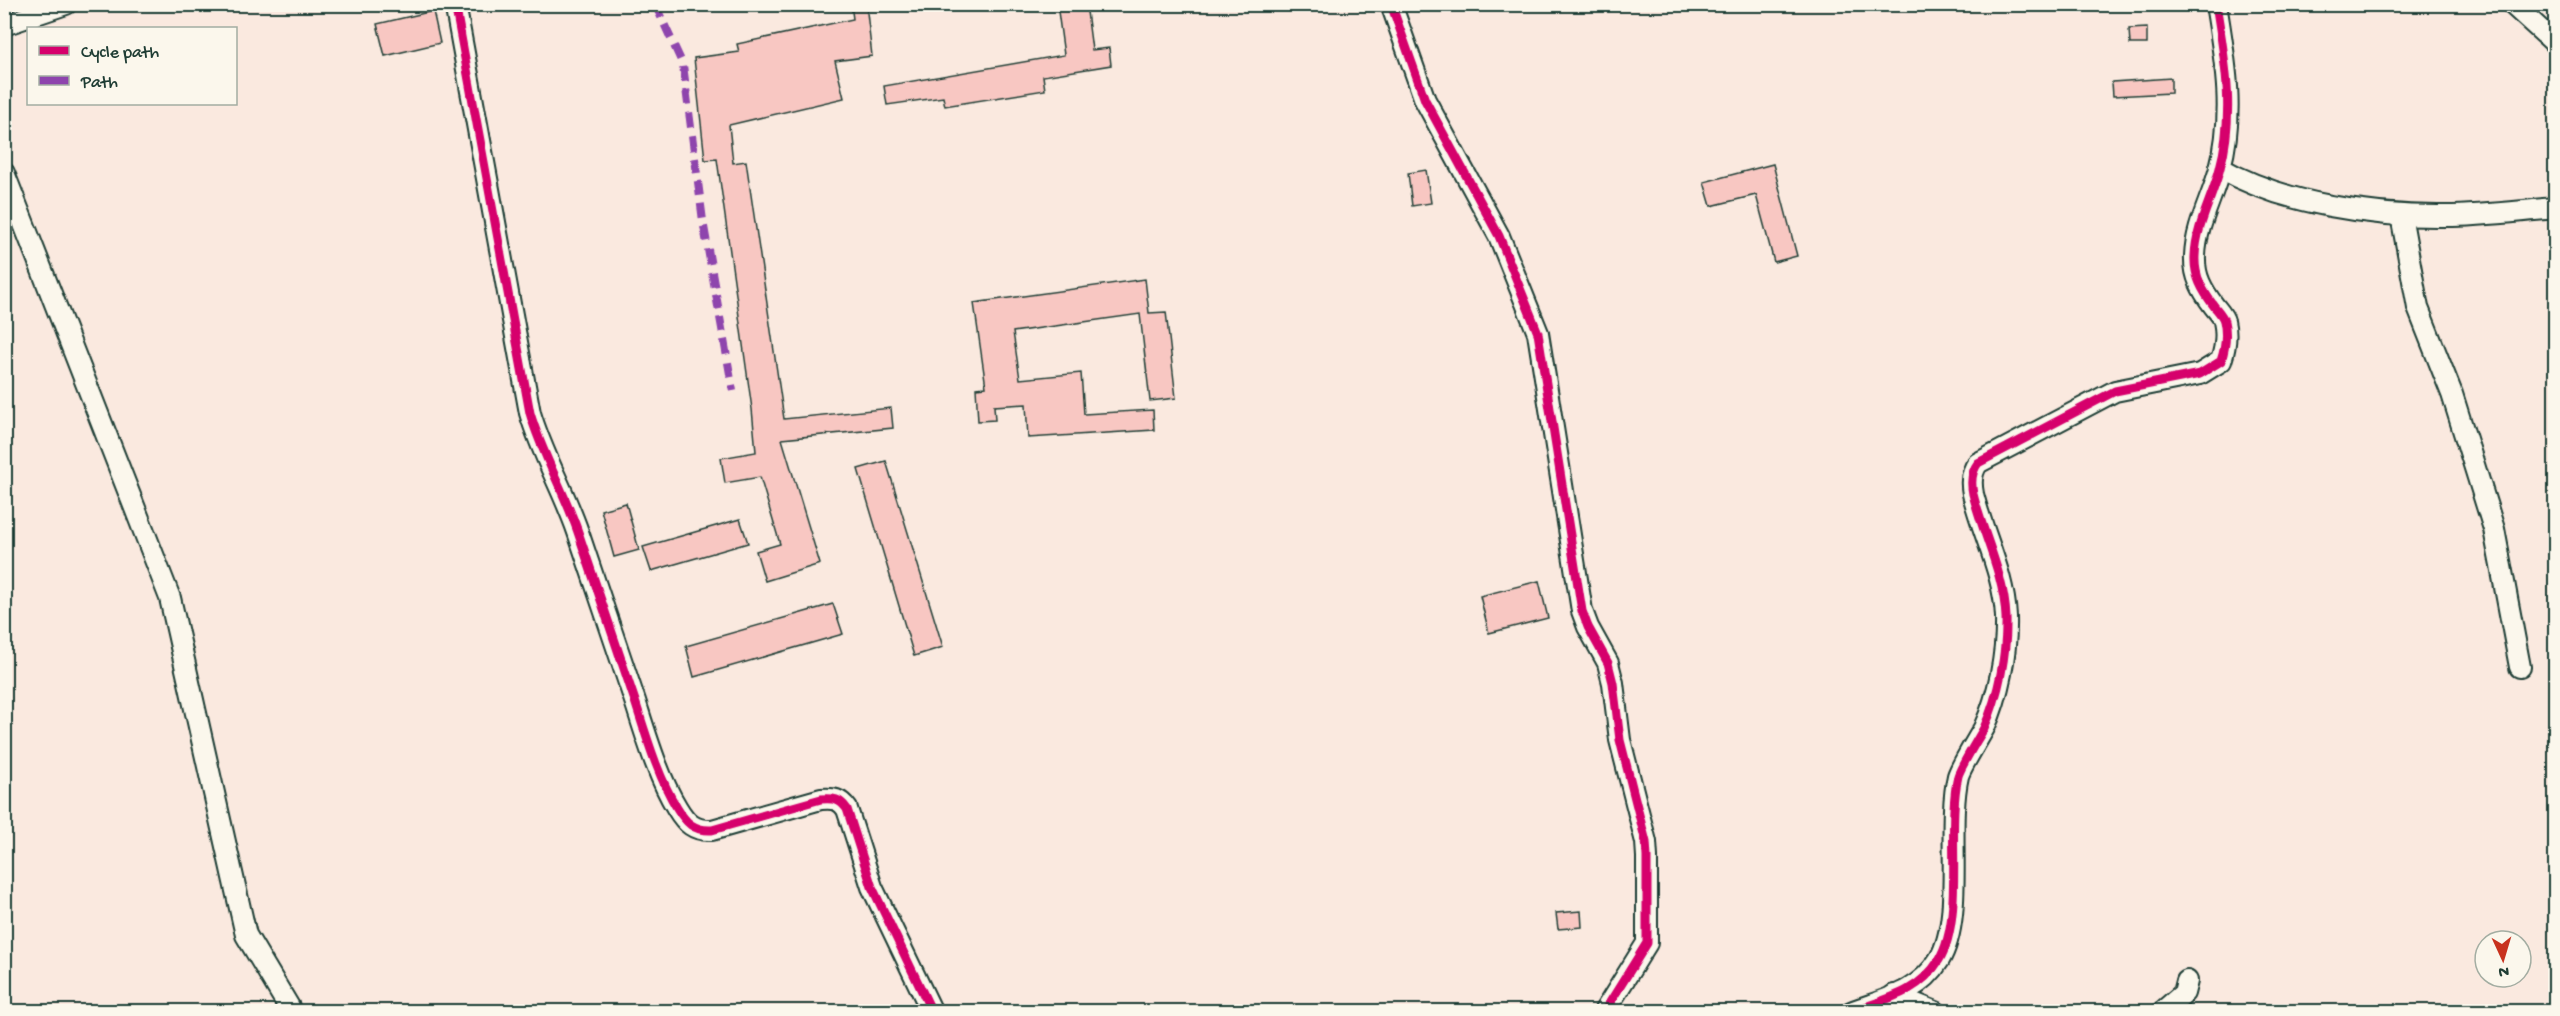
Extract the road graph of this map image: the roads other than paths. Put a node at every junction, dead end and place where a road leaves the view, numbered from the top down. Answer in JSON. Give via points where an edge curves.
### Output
{"nodes":[{"id":1,"x":66,"y":4,"type":"edge"},
{"id":2,"x":455,"y":4,"type":"edge"},
{"id":3,"x":1391,"y":4,"type":"edge"},
{"id":4,"x":2216,"y":4,"type":"edge"},
{"id":5,"x":2512,"y":4,"type":"edge"},
{"id":6,"x":4,"y":25,"type":"edge"},
{"id":7,"x":2556,"y":44,"type":"edge"},
{"id":8,"x":2220,"y":168,"type":"junction"},
{"id":9,"x":4,"y":173,"type":"edge"},
{"id":10,"x":2556,"y":208,"type":"edge"},
{"id":11,"x":2401,"y":215,"type":"junction"},
{"id":12,"x":2520,"y":667,"type":"dead end"},
{"id":13,"x":2187,"y":981,"type":"dead end"},
{"id":14,"x":1894,"y":996,"type":"junction"},
{"id":15,"x":290,"y":1011,"type":"edge"},
{"id":16,"x":932,"y":1011,"type":"edge"},
{"id":17,"x":1604,"y":1011,"type":"edge"},
{"id":18,"x":1851,"y":1011,"type":"edge"},
{"id":19,"x":1936,"y":1011,"type":"edge"},
{"id":20,"x":2163,"y":1011,"type":"edge"}],
"edges":[{"from":1,"to":6,"type":"street"},
{"from":2,"to":16,"type":"street","via":[[530,413],[537,438],[566,497],[650,746],[676,806],[693,828],[703,831],[814,800],[842,801],[872,887]]},
{"from":3,"to":17,"type":"street","via":[[1425,100],[1499,236],[1538,333],[1582,611],[1608,663],[1613,683],[1622,748],[1646,842],[1649,932],[1643,951]]},
{"from":4,"to":8,"type":"street","via":[[2229,111]]},
{"from":5,"to":7,"type":"street"},
{"from":8,"to":11,"type":"street","via":[[2271,192],[2331,206]]},
{"from":8,"to":14,"type":"street","via":[[2199,229],[2195,255],[2201,288],[2224,320],[2221,362],[2200,374],[2115,391],[1974,468],[1973,493],[2001,582],[2006,615],[2002,665],[1985,724],[1959,773],[1952,915],[1946,946],[1923,981]]},
{"from":9,"to":15,"type":"street","via":[[170,598],[246,935]]},
{"from":10,"to":11,"type":"street","via":[[2447,216]]},
{"from":11,"to":12,"type":"street","via":[[2418,308],[2452,394],[2494,529]]},
{"from":13,"to":20,"type":"street","via":[[2184,993]]},
{"from":14,"to":18,"type":"street"},
{"from":14,"to":19,"type":"street"}]}
